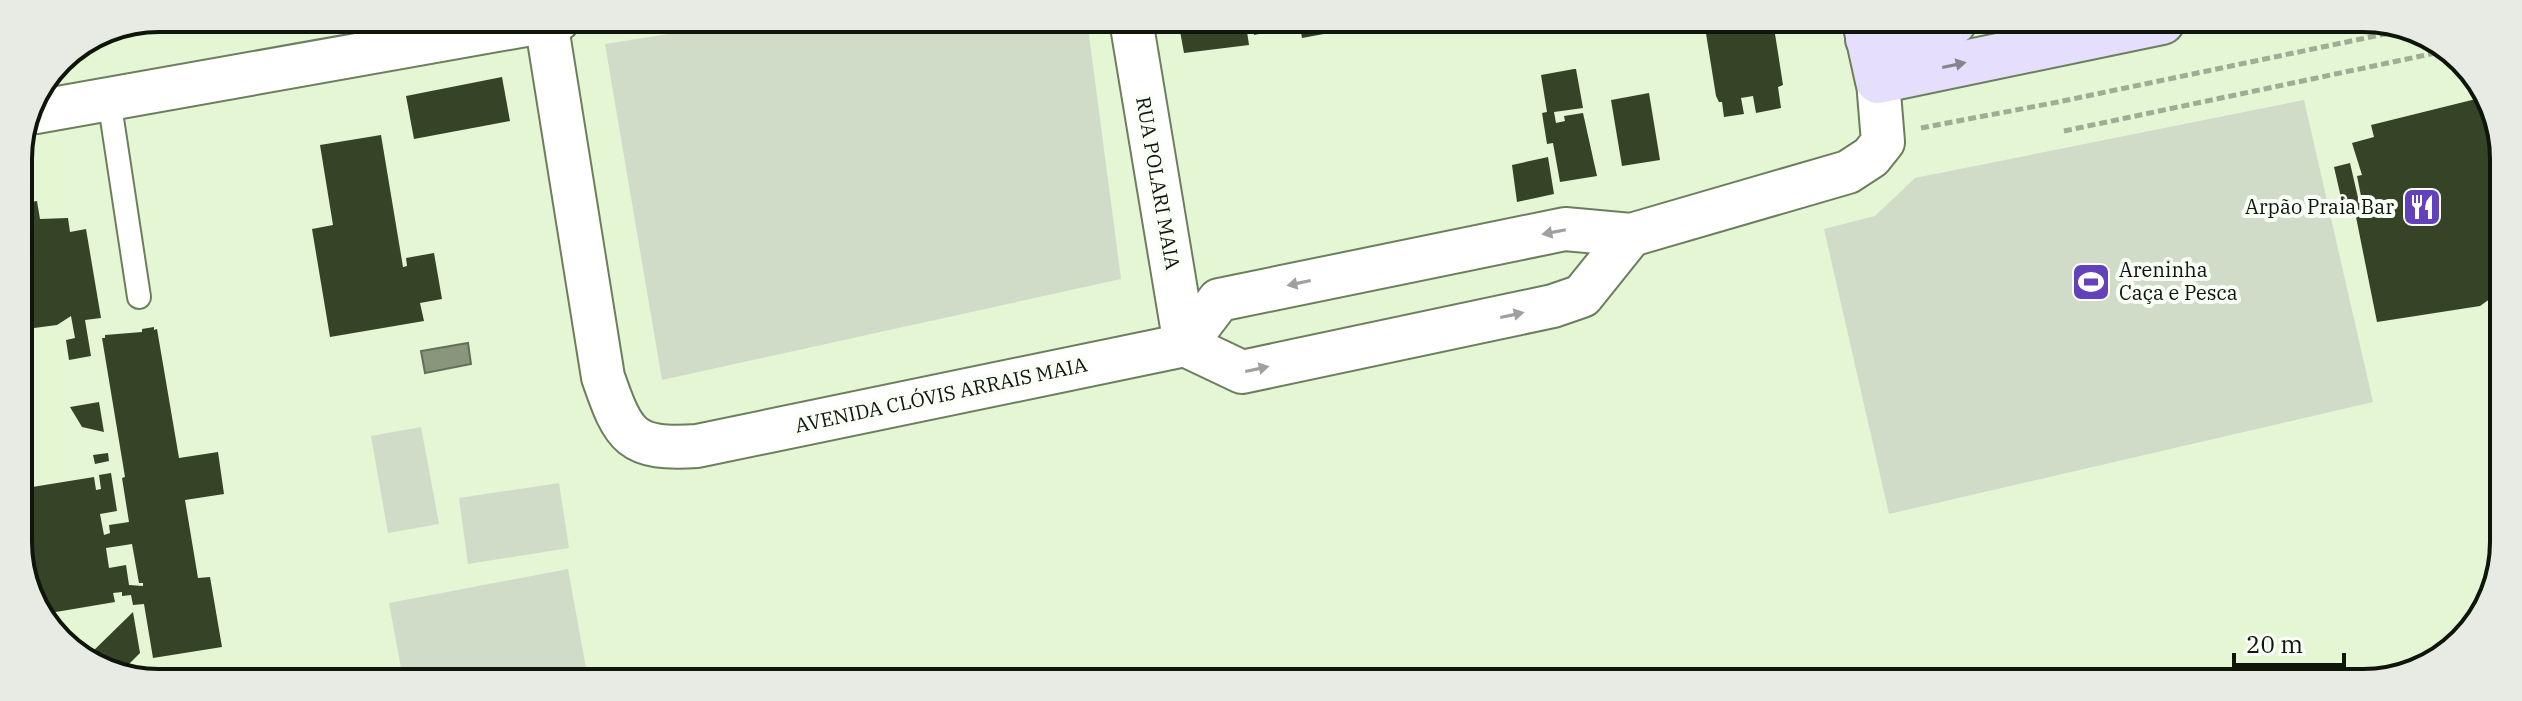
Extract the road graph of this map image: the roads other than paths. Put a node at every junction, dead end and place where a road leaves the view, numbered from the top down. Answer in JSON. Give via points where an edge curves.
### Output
{"nodes":[{"id":1,"x":486,"y":32,"type":"edge"},
{"id":2,"x":555,"y":32,"type":"edge"},
{"id":3,"x":1133,"y":32,"type":"edge"},
{"id":4,"x":1920,"y":32,"type":"edge"},
{"id":5,"x":2045,"y":32,"type":"edge"},
{"id":6,"x":1870,"y":47,"type":"edge"},
{"id":7,"x":109,"y":99,"type":"junction"},
{"id":8,"x":42,"y":111,"type":"edge"},
{"id":9,"x":1631,"y":235,"type":"junction"},
{"id":10,"x":139,"y":297,"type":"dead end"},
{"id":11,"x":1185,"y":345,"type":"junction"}],
"edges":[{"from":1,"to":7,"type":"street"},
{"from":2,"to":11,"type":"street","name":"AVENIDA CLÓVIS ARRAIS MAIA","via":[[603,377],[615,412],[629,433],[646,445],[697,446]]},
{"from":3,"to":11,"type":"street","name":"RUA POLARI MAIA"},
{"from":4,"to":6,"type":"main road"},
{"from":6,"to":5,"type":"main road","one_way":true},
{"from":6,"to":9,"type":"street","via":[[1884,134],[1871,157],[1848,172]]},
{"from":7,"to":8,"type":"street"},
{"from":7,"to":10,"type":"lane"},
{"from":9,"to":11,"type":"street","one_way":true,"via":[[1565,229],[1219,300]]},
{"from":11,"to":9,"type":"street","one_way":true,"via":[[1242,372],[1553,306],[1582,296]]}]}
